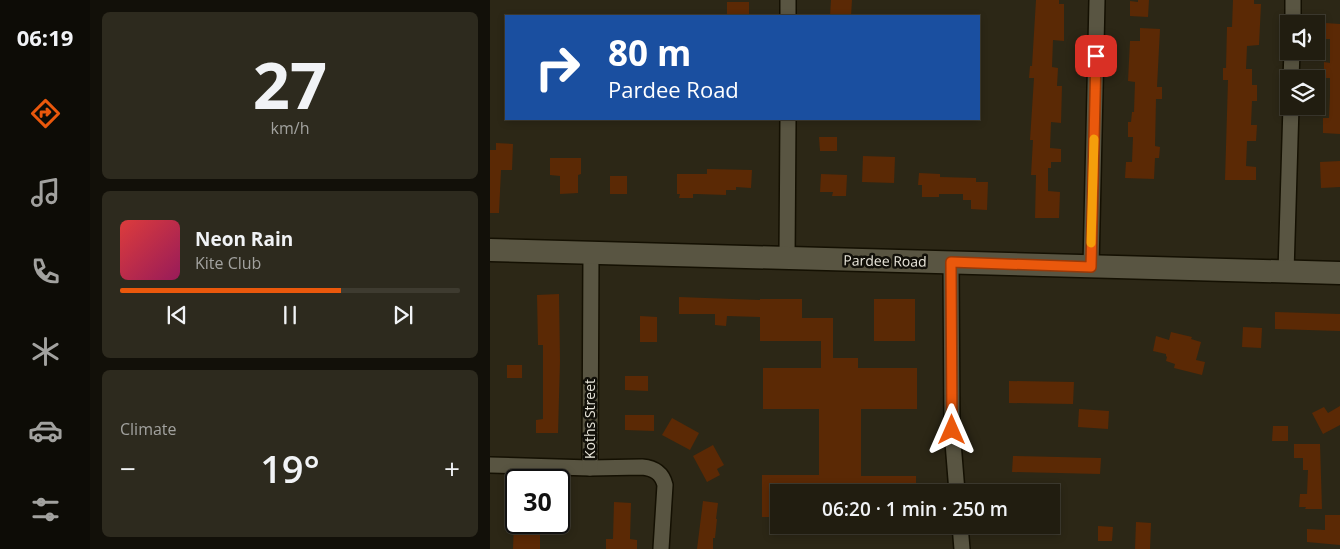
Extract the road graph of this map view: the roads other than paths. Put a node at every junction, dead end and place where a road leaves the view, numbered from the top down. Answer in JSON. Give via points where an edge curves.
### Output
{"nodes":[{"id":1,"x":788,"y":0,"type":"edge"},
{"id":2,"x":1097,"y":0,"type":"edge"},
{"id":3,"x":1294,"y":0,"type":"edge"},
{"id":4,"x":788,"y":15,"type":"edge"},
{"id":5,"x":1293,"y":15,"type":"edge"},
{"id":6,"x":1290,"y":115,"type":"edge"},
{"id":7,"x":788,"y":120,"type":"edge"},
{"id":8,"x":490,"y":250,"type":"edge"},
{"id":9,"x":591,"y":253,"type":"junction"},
{"id":10,"x":787,"y":258,"type":"junction"},
{"id":11,"x":951,"y":262,"type":"junction"},
{"id":12,"x":1091,"y":267,"type":"junction"},
{"id":13,"x":1286,"y":272,"type":"junction"},
{"id":14,"x":1340,"y":273,"type":"edge"},
{"id":15,"x":490,"y":465,"type":"edge"},
{"id":16,"x":590,"y":468,"type":"junction"},
{"id":17,"x":956,"y":484,"type":"edge"},
{"id":18,"x":961,"y":534,"type":"edge"},
{"id":19,"x":661,"y":549,"type":"edge"},
{"id":20,"x":962,"y":549,"type":"edge"}],
"edges":[{"from":1,"to":4,"type":"street"},
{"from":2,"to":12,"type":"street"},
{"from":3,"to":5,"type":"street"},
{"from":6,"to":13,"type":"street"},
{"from":7,"to":10,"type":"street"},
{"from":8,"to":9,"type":"main road","name":"Pardee Road"},
{"from":9,"to":10,"type":"main road","name":"Pardee Road"},
{"from":9,"to":16,"type":"street","name":"Koths Street"},
{"from":10,"to":11,"type":"main road","name":"Pardee Road"},
{"from":11,"to":12,"type":"main road","name":"Pardee Road"},
{"from":11,"to":17,"type":"street","via":[[952,430]]},
{"from":12,"to":13,"type":"main road","name":"Pardee Road"},
{"from":13,"to":14,"type":"main road","name":"Pardee Road"},
{"from":15,"to":16,"type":"street"},
{"from":16,"to":19,"type":"street","name":"Koths Street","via":[[648,467],[660,474],[665,485]]},
{"from":18,"to":20,"type":"street"}]}
